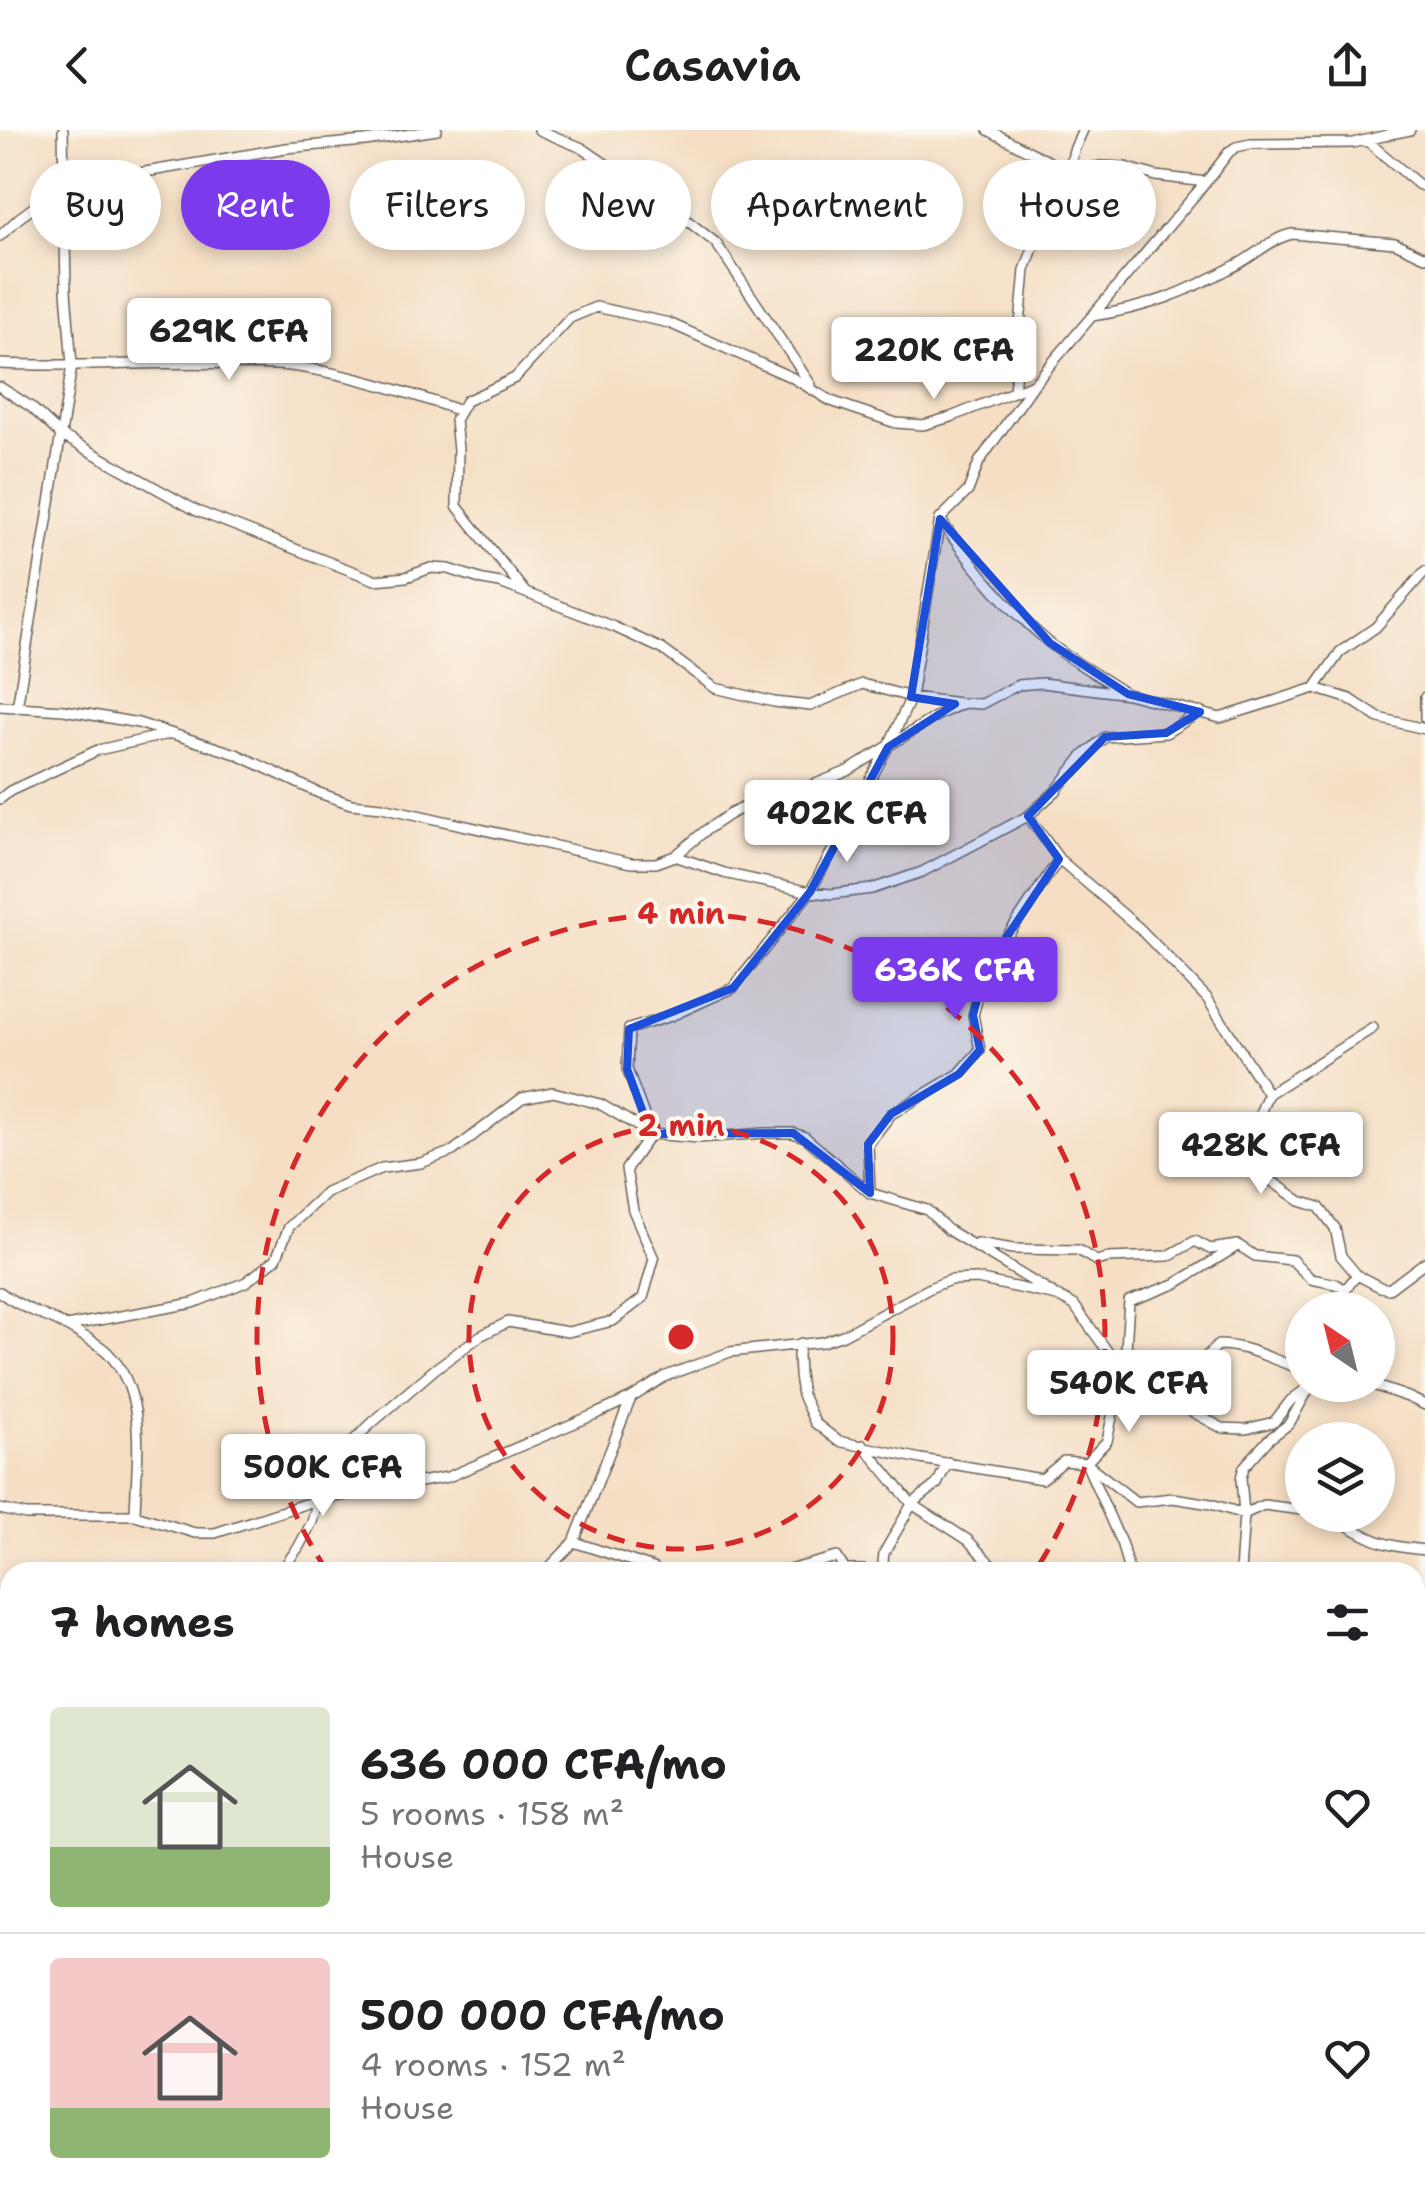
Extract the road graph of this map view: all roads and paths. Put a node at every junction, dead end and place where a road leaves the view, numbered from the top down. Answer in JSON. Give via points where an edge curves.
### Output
{"nodes":[{"id":1,"x":63,"y":130,"type":"edge"},
{"id":2,"x":437,"y":130,"type":"edge"},
{"id":3,"x":539,"y":130,"type":"edge"},
{"id":4,"x":988,"y":130,"type":"edge"},
{"id":5,"x":1083,"y":130,"type":"edge"},
{"id":6,"x":1410,"y":130,"type":"edge"},
{"id":7,"x":1392,"y":132,"type":"edge"},
{"id":8,"x":1366,"y":140,"type":"junction"},
{"id":9,"x":63,"y":160,"type":"edge"},
{"id":10,"x":1046,"y":160,"type":"edge"},
{"id":11,"x":1072,"y":160,"type":"edge"},
{"id":12,"x":161,"y":169,"type":"edge"},
{"id":13,"x":1156,"y":176,"type":"edge"},
{"id":14,"x":1206,"y":182,"type":"junction"},
{"id":15,"x":1425,"y":186,"type":"edge"},
{"id":16,"x":30,"y":211,"type":"edge"},
{"id":17,"x":0,"y":236,"type":"edge"},
{"id":18,"x":65,"y":250,"type":"edge"},
{"id":19,"x":1033,"y":250,"type":"edge"},
{"id":20,"x":1425,"y":257,"type":"edge"},
{"id":21,"x":1092,"y":316,"type":"junction"},
{"id":22,"x":0,"y":364,"type":"edge"},
{"id":23,"x":72,"y":365,"type":"junction"},
{"id":24,"x":1035,"y":383,"type":"junction"},
{"id":25,"x":0,"y":387,"type":"edge"},
{"id":26,"x":1014,"y":391,"type":"junction"},
{"id":27,"x":816,"y":392,"type":"junction"},
{"id":28,"x":460,"y":411,"type":"junction"},
{"id":29,"x":61,"y":435,"type":"junction"},
{"id":30,"x":940,"y":518,"type":"junction"},
{"id":31,"x":1425,"y":571,"type":"edge"},
{"id":32,"x":527,"y":594,"type":"junction"},
{"id":33,"x":1316,"y":688,"type":"junction"},
{"id":34,"x":1128,"y":694,"type":"junction"},
{"id":35,"x":910,"y":697,"type":"junction"},
{"id":36,"x":1425,"y":697,"type":"edge"},
{"id":37,"x":964,"y":703,"type":"junction"},
{"id":38,"x":0,"y":706,"type":"edge"},
{"id":39,"x":17,"y":708,"type":"junction"},
{"id":40,"x":1200,"y":712,"type":"junction"},
{"id":41,"x":1425,"y":718,"type":"edge"},
{"id":42,"x":1425,"y":730,"type":"edge"},
{"id":43,"x":172,"y":734,"type":"junction"},
{"id":44,"x":888,"y":746,"type":"junction"},
{"id":45,"x":0,"y":799,"type":"edge"},
{"id":46,"x":1028,"y":816,"type":"junction"},
{"id":47,"x":675,"y":856,"type":"junction"},
{"id":48,"x":1059,"y":859,"type":"junction"},
{"id":49,"x":810,"y":892,"type":"junction"},
{"id":50,"x":1373,"y":1028,"type":"dead end"},
{"id":51,"x":1268,"y":1094,"type":"junction"},
{"id":52,"x":651,"y":1134,"type":"junction"},
{"id":53,"x":870,"y":1193,"type":"junction"},
{"id":54,"x":971,"y":1242,"type":"junction"},
{"id":55,"x":1238,"y":1245,"type":"junction"},
{"id":56,"x":1425,"y":1262,"type":"edge"},
{"id":57,"x":1357,"y":1274,"type":"junction"},
{"id":58,"x":0,"y":1292,"type":"edge"},
{"id":59,"x":1057,"y":1296,"type":"junction"},
{"id":60,"x":66,"y":1326,"type":"junction"},
{"id":61,"x":801,"y":1343,"type":"junction"},
{"id":62,"x":1285,"y":1364,"type":"edge"},
{"id":63,"x":1125,"y":1376,"type":"junction"},
{"id":64,"x":1395,"y":1393,"type":"edge"},
{"id":65,"x":631,"y":1398,"type":"junction"},
{"id":66,"x":1289,"y":1402,"type":"edge"},
{"id":67,"x":1301,"y":1402,"type":"edge"},
{"id":68,"x":1425,"y":1405,"type":"edge"},
{"id":69,"x":863,"y":1445,"type":"junction"},
{"id":70,"x":948,"y":1462,"type":"junction"},
{"id":71,"x":1086,"y":1462,"type":"junction"},
{"id":72,"x":318,"y":1500,"type":"junction"},
{"id":73,"x":912,"y":1504,"type":"junction"},
{"id":74,"x":1285,"y":1508,"type":"edge"},
{"id":75,"x":0,"y":1509,"type":"edge"},
{"id":76,"x":1244,"y":1514,"type":"junction"},
{"id":77,"x":135,"y":1515,"type":"junction"},
{"id":78,"x":1360,"y":1532,"type":"edge"},
{"id":79,"x":574,"y":1542,"type":"junction"},
{"id":80,"x":1425,"y":1550,"type":"edge"},
{"id":81,"x":288,"y":1562,"type":"edge"},
{"id":82,"x":555,"y":1562,"type":"edge"},
{"id":83,"x":637,"y":1562,"type":"edge"},
{"id":84,"x":814,"y":1562,"type":"edge"},
{"id":85,"x":840,"y":1562,"type":"edge"},
{"id":86,"x":883,"y":1562,"type":"edge"},
{"id":87,"x":989,"y":1562,"type":"edge"},
{"id":88,"x":1126,"y":1562,"type":"edge"},
{"id":89,"x":1241,"y":1562,"type":"edge"}],
"edges":[{"from":1,"to":9,"type":"street"},
{"from":2,"to":12,"type":"street"},
{"from":3,"to":27,"type":"street","via":[[582,148],[716,243]]},
{"from":4,"to":10,"type":"street"},
{"from":5,"to":11,"type":"street"},
{"from":6,"to":7,"type":"street"},
{"from":7,"to":8,"type":"street"},
{"from":8,"to":14,"type":"street","via":[[1236,147]]},
{"from":8,"to":15,"type":"street"},
{"from":13,"to":14,"type":"street"},
{"from":14,"to":21,"type":"street"},
{"from":16,"to":17,"type":"street"},
{"from":18,"to":23,"type":"street"},
{"from":19,"to":26,"type":"street"},
{"from":20,"to":21,"type":"street","via":[[1395,243],[1292,234],[1193,288]]},
{"from":21,"to":24,"type":"street"},
{"from":22,"to":23,"type":"street"},
{"from":23,"to":28,"type":"street","via":[[296,366]]},
{"from":23,"to":29,"type":"street"},
{"from":24,"to":26,"type":"street"},
{"from":24,"to":30,"type":"street","via":[[968,490]]},
{"from":25,"to":29,"type":"street"},
{"from":26,"to":27,"type":"street","via":[[923,425],[896,423]]},
{"from":27,"to":28,"type":"street","via":[[669,322],[596,307],[570,318],[515,378],[466,401]]},
{"from":28,"to":32,"type":"street","via":[[457,506]]},
{"from":29,"to":32,"type":"street","via":[[197,512],[375,580],[449,568]]},
{"from":29,"to":39,"type":"street"},
{"from":30,"to":34,"type":"street","via":[[1014,610],[1050,643]]},
{"from":30,"to":35,"type":"street"},
{"from":31,"to":33,"type":"street","via":[[1376,627],[1340,652]]},
{"from":32,"to":35,"type":"street","via":[[662,649],[715,688],[810,706],[862,684]]},
{"from":33,"to":40,"type":"street","via":[[1220,718]]},
{"from":33,"to":42,"type":"street","via":[[1378,718]]},
{"from":34,"to":37,"type":"street","via":[[1042,683],[1018,685],[981,704]]},
{"from":34,"to":40,"type":"street"},
{"from":35,"to":37,"type":"street"},
{"from":35,"to":44,"type":"street"},
{"from":36,"to":41,"type":"street"},
{"from":37,"to":44,"type":"street"},
{"from":38,"to":39,"type":"street"},
{"from":39,"to":43,"type":"street","via":[[138,722]]},
{"from":40,"to":46,"type":"street","via":[[1166,734],[1105,737]]},
{"from":43,"to":45,"type":"street","via":[[98,750]]},
{"from":43,"to":47,"type":"street","via":[[351,804],[631,862]]},
{"from":44,"to":47,"type":"street","via":[[848,771],[730,814]]},
{"from":44,"to":49,"type":"street"},
{"from":46,"to":48,"type":"street"},
{"from":46,"to":49,"type":"street","via":[[922,872],[872,889]]},
{"from":47,"to":49,"type":"street"},
{"from":48,"to":51,"type":"street","via":[[1207,998]]},
{"from":48,"to":53,"type":"street","via":[[986,968],[973,1015],[980,1050],[959,1074],[891,1114],[868,1144]]},
{"from":49,"to":52,"type":"street","via":[[732,988],[630,1029],[627,1069]]},
{"from":50,"to":51,"type":"street"},
{"from":51,"to":57,"type":"street","via":[[1250,1165],[1320,1208],[1335,1228],[1341,1256]]},
{"from":52,"to":53,"type":"street","via":[[793,1133]]},
{"from":52,"to":60,"type":"street","via":[[600,1104],[553,1092],[522,1098],[454,1151],[382,1168],[326,1192],[289,1227],[276,1259],[246,1282],[192,1303]]},
{"from":52,"to":72,"type":"street","via":[[626,1170],[633,1210],[654,1259],[643,1298],[613,1322],[583,1329],[508,1322],[480,1336],[338,1455]]},
{"from":53,"to":54,"type":"street","via":[[927,1210]]},
{"from":54,"to":55,"type":"street","via":[[1078,1250],[1096,1261],[1168,1256],[1195,1241],[1210,1249]]},
{"from":54,"to":59,"type":"street"},
{"from":55,"to":57,"type":"street","via":[[1254,1256],[1292,1260],[1311,1279],[1345,1290]]},
{"from":55,"to":62,"type":"street","via":[[1175,1284],[1129,1301],[1126,1350],[1184,1378],[1218,1344],[1250,1348]]},
{"from":56,"to":57,"type":"street","via":[[1389,1289]]},
{"from":58,"to":60,"type":"street"},
{"from":59,"to":61,"type":"street","via":[[950,1280],[842,1335]]},
{"from":59,"to":63,"type":"street","via":[[1074,1305]]},
{"from":60,"to":77,"type":"street","via":[[105,1350],[131,1390],[138,1427]]},
{"from":61,"to":65,"type":"street","via":[[730,1352],[666,1376]]},
{"from":61,"to":69,"type":"street","via":[[800,1385],[815,1422],[838,1441]]},
{"from":63,"to":66,"type":"street","via":[[1222,1428],[1274,1422]]},
{"from":63,"to":71,"type":"street","via":[[1108,1441]]},
{"from":64,"to":68,"type":"street"},
{"from":65,"to":72,"type":"street","via":[[448,1477]]},
{"from":65,"to":79,"type":"street"},
{"from":67,"to":76,"type":"street","via":[[1289,1424],[1244,1467]]},
{"from":69,"to":70,"type":"street"},
{"from":69,"to":73,"type":"street"},
{"from":70,"to":71,"type":"street","via":[[1042,1479],[1064,1461]]},
{"from":70,"to":73,"type":"street","via":[[938,1484]]},
{"from":71,"to":76,"type":"street","via":[[1136,1502],[1173,1498]]},
{"from":71,"to":88,"type":"street"},
{"from":72,"to":77,"type":"street","via":[[215,1533]]},
{"from":72,"to":81,"type":"street"},
{"from":73,"to":86,"type":"street"},
{"from":73,"to":87,"type":"street","via":[[968,1540]]},
{"from":74,"to":76,"type":"street","via":[[1264,1506]]},
{"from":75,"to":77,"type":"street"},
{"from":76,"to":89,"type":"street"},
{"from":78,"to":80,"type":"street"},
{"from":79,"to":82,"type":"street"},
{"from":79,"to":83,"type":"street"},
{"from":84,"to":85,"type":"street"}]}
